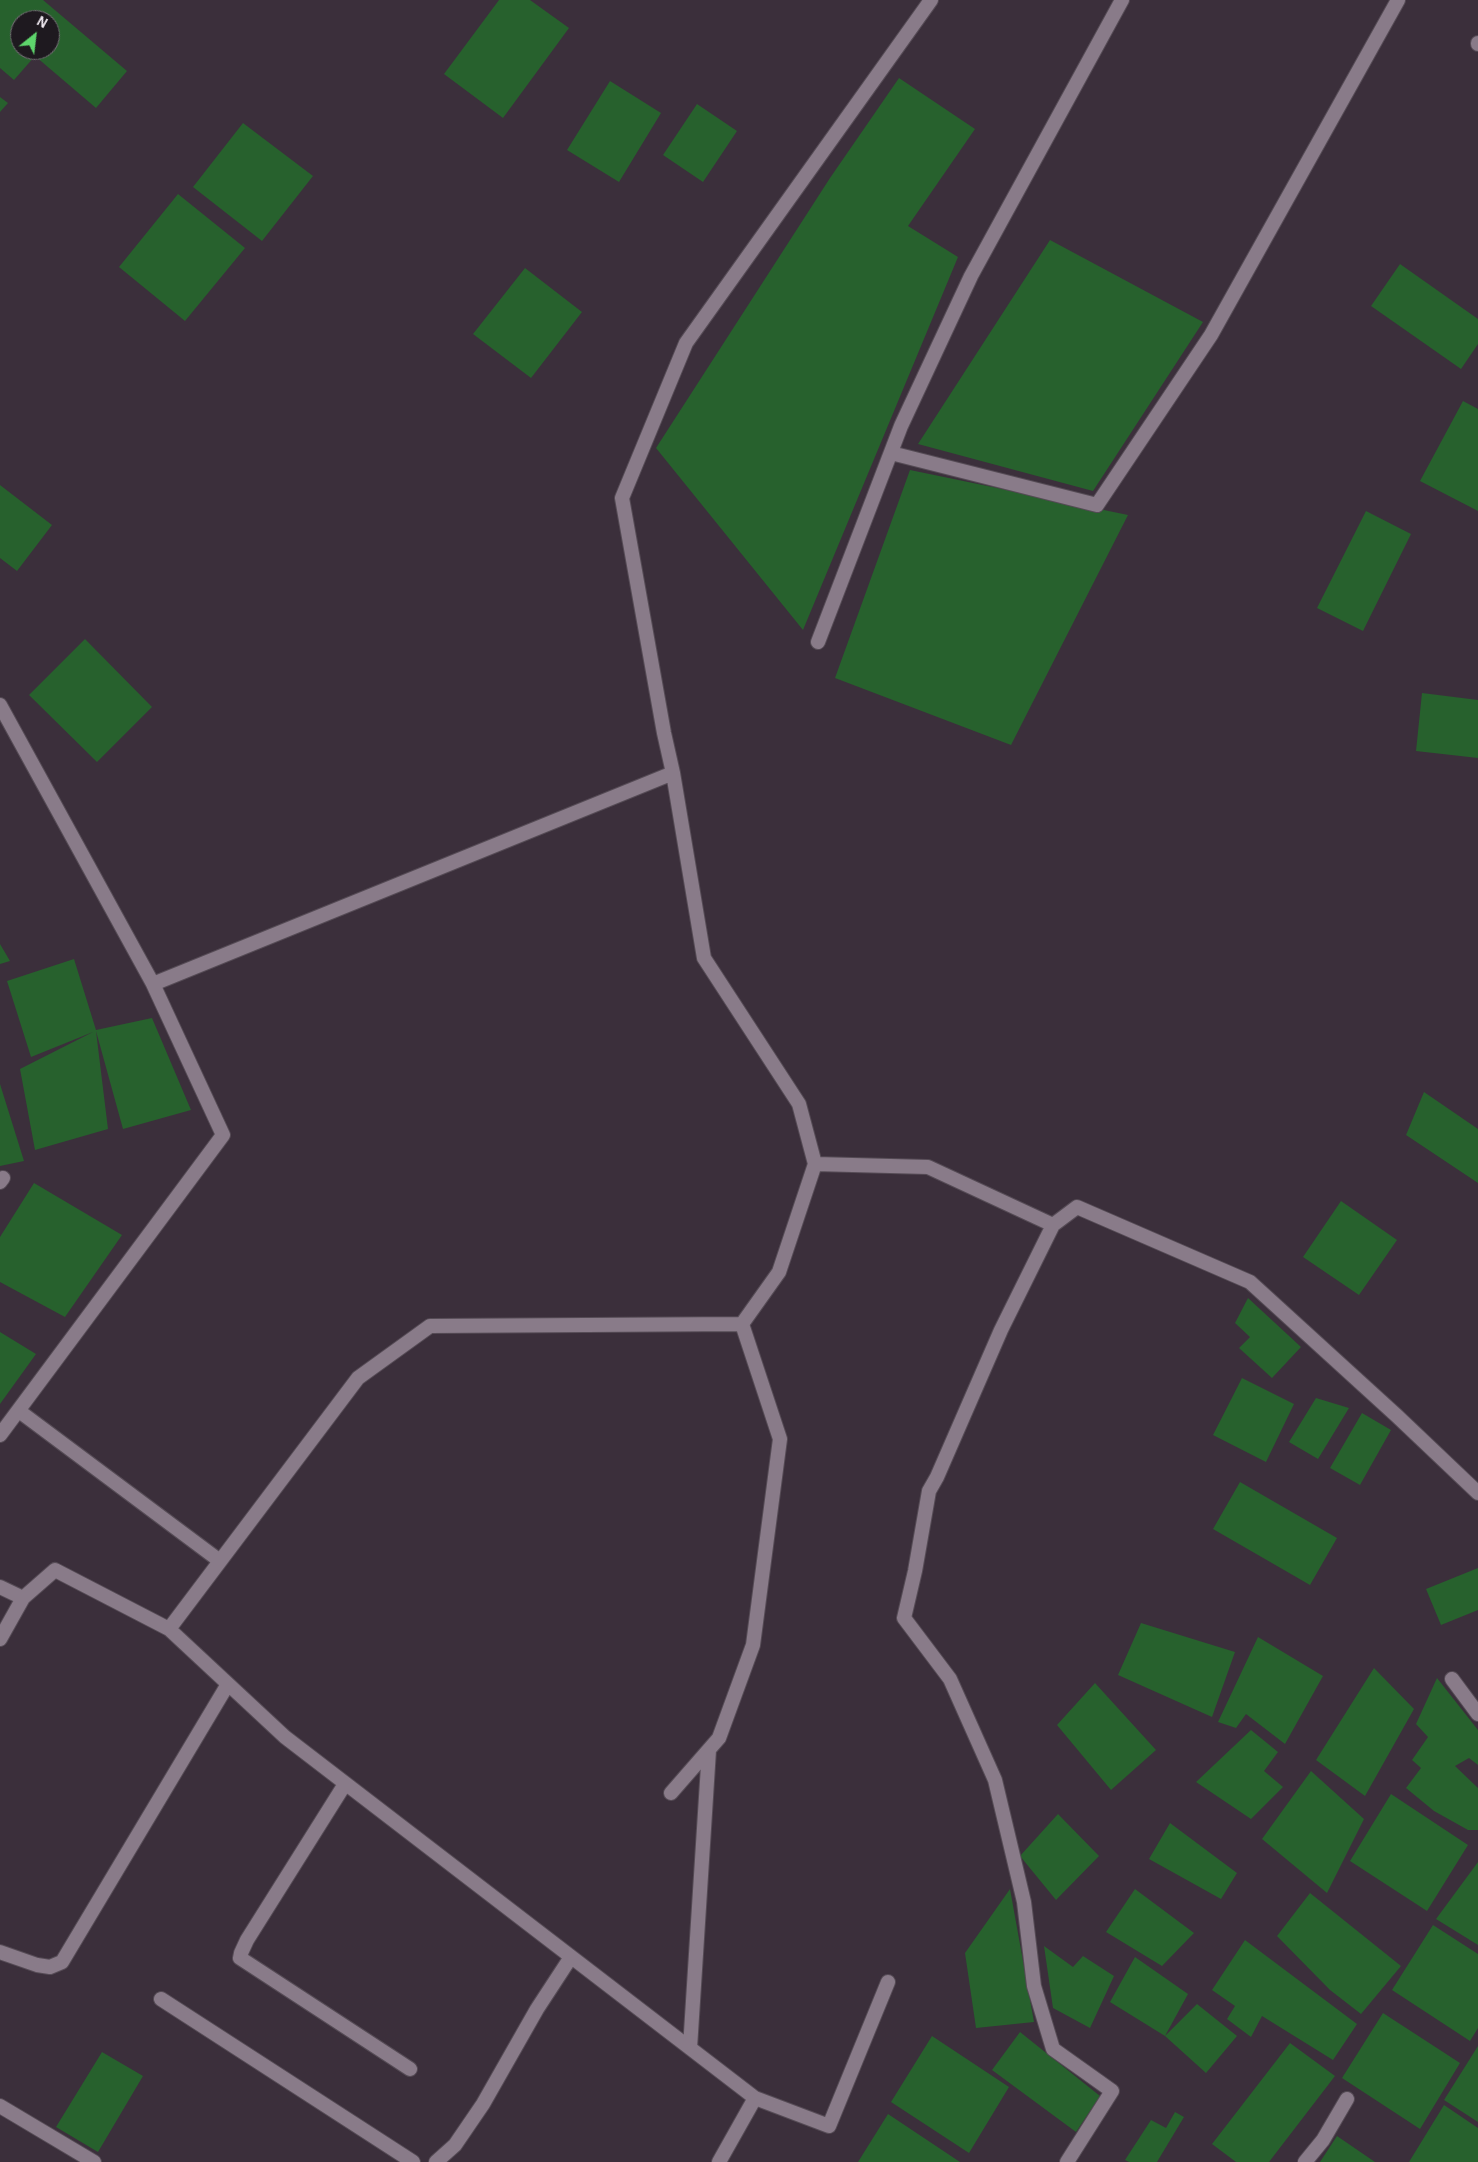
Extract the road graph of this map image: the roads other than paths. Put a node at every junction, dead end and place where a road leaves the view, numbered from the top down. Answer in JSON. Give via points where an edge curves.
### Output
{"nodes":[{"id":1,"x":931,"y":0,"type":"edge"},
{"id":2,"x":1122,"y":0,"type":"edge"},
{"id":3,"x":1398,"y":0,"type":"edge"},
{"id":4,"x":891,"y":453,"type":"junction"},
{"id":5,"x":818,"y":642,"type":"dead end"},
{"id":6,"x":0,"y":705,"type":"edge"},
{"id":7,"x":673,"y":773,"type":"junction"},
{"id":8,"x":153,"y":984,"type":"junction"},
{"id":9,"x":815,"y":1164,"type":"junction"},
{"id":10,"x":1053,"y":1225,"type":"junction"},
{"id":11,"x":742,"y":1324,"type":"junction"},
{"id":12,"x":19,"y":1411,"type":"junction"},
{"id":13,"x":0,"y":1435,"type":"edge"},
{"id":14,"x":1478,"y":1493,"type":"edge"},
{"id":15,"x":220,"y":1561,"type":"junction"},
{"id":16,"x":0,"y":1587,"type":"edge"},
{"id":17,"x":23,"y":1598,"type":"junction"},
{"id":18,"x":169,"y":1629,"type":"junction"},
{"id":19,"x":0,"y":1639,"type":"edge"},
{"id":20,"x":1452,"y":1679,"type":"dead end"},
{"id":21,"x":228,"y":1684,"type":"junction"},
{"id":22,"x":1478,"y":1714,"type":"edge"},
{"id":23,"x":709,"y":1750,"type":"junction"},
{"id":24,"x":345,"y":1784,"type":"junction"},
{"id":25,"x":671,"y":1793,"type":"dead end"},
{"id":26,"x":0,"y":1952,"type":"edge"},
{"id":27,"x":571,"y":1957,"type":"junction"},
{"id":28,"x":888,"y":1982,"type":"dead end"},
{"id":29,"x":161,"y":1999,"type":"dead end"},
{"id":30,"x":690,"y":2048,"type":"junction"},
{"id":31,"x":410,"y":2069,"type":"dead end"},
{"id":32,"x":755,"y":2098,"type":"junction"},
{"id":33,"x":1347,"y":2099,"type":"dead end"},
{"id":34,"x":0,"y":2106,"type":"edge"},
{"id":35,"x":94,"y":2162,"type":"edge"},
{"id":36,"x":413,"y":2162,"type":"edge"},
{"id":37,"x":436,"y":2162,"type":"edge"},
{"id":38,"x":719,"y":2162,"type":"edge"},
{"id":39,"x":1067,"y":2162,"type":"edge"},
{"id":40,"x":1305,"y":2162,"type":"edge"}],
"edges":[{"from":1,"to":7,"type":"street","via":[[686,343],[622,498]]},
{"from":2,"to":4,"type":"street","via":[[971,276]]},
{"from":3,"to":4,"type":"street","via":[[1211,335],[1097,506]]},
{"from":4,"to":5,"type":"street"},
{"from":6,"to":8,"type":"street"},
{"from":7,"to":8,"type":"street"},
{"from":7,"to":9,"type":"street","via":[[704,958],[799,1104]]},
{"from":8,"to":12,"type":"street","via":[[223,1135]]},
{"from":9,"to":10,"type":"street","via":[[928,1167]]},
{"from":9,"to":11,"type":"street","via":[[780,1272]]},
{"from":10,"to":14,"type":"street","via":[[1077,1208],[1250,1282]]},
{"from":10,"to":39,"type":"street","via":[[1001,1330],[929,1491],[904,1618],[950,1679],[995,1780],[1024,1902],[1034,1986],[1053,2049],[1112,2091]]},
{"from":11,"to":15,"type":"street","via":[[430,1326],[358,1378]]},
{"from":11,"to":23,"type":"street","via":[[780,1439],[753,1645],[719,1738]]},
{"from":12,"to":13,"type":"street"},
{"from":12,"to":15,"type":"street"},
{"from":15,"to":18,"type":"street"},
{"from":16,"to":17,"type":"street"},
{"from":17,"to":18,"type":"street","via":[[56,1570]]},
{"from":17,"to":19,"type":"street"},
{"from":18,"to":21,"type":"street"},
{"from":20,"to":22,"type":"street"},
{"from":21,"to":24,"type":"street","via":[[285,1737]]},
{"from":21,"to":26,"type":"street","via":[[62,1962],[50,1967],[37,1965]]},
{"from":23,"to":25,"type":"street"},
{"from":23,"to":30,"type":"street"},
{"from":24,"to":27,"type":"street"},
{"from":24,"to":31,"type":"street","via":[[247,1940],[240,1958]]},
{"from":27,"to":30,"type":"street"},
{"from":27,"to":37,"type":"street","via":[[483,2104],[455,2145]]},
{"from":28,"to":32,"type":"street","via":[[829,2126]]},
{"from":29,"to":36,"type":"street"},
{"from":30,"to":32,"type":"street"},
{"from":32,"to":38,"type":"street"},
{"from":33,"to":40,"type":"street","via":[[1323,2140]]},
{"from":34,"to":35,"type":"street"}]}
